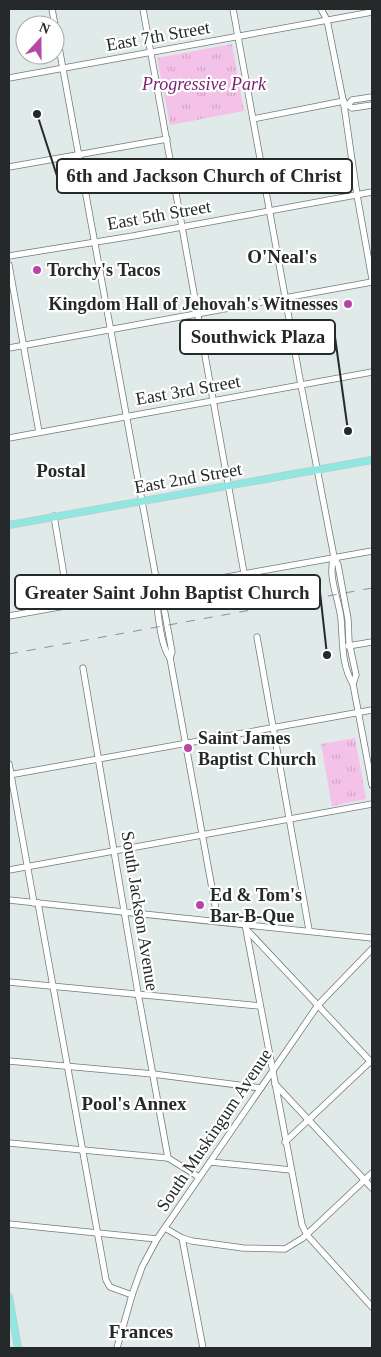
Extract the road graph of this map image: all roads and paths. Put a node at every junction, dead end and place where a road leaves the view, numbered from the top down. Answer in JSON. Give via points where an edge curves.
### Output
{"nodes":[{"id":1,"x":52,"y":9,"type":"edge"},
{"id":2,"x":143,"y":9,"type":"edge"},
{"id":3,"x":234,"y":9,"type":"edge"},
{"id":4,"x":321,"y":9,"type":"edge"},
{"id":5,"x":372,"y":12,"type":"edge"},
{"id":6,"x":327,"y":20,"type":"junction"},
{"id":7,"x":238,"y":36,"type":"junction"},
{"id":8,"x":151,"y":52,"type":"junction"},
{"id":9,"x":63,"y":68,"type":"junction"},
{"id":10,"x":9,"y":78,"type":"edge"},
{"id":11,"x":372,"y":96,"type":"edge"},
{"id":12,"x":345,"y":104,"type":"junction"},
{"id":13,"x":372,"y":104,"type":"edge"},
{"id":14,"x":253,"y":119,"type":"junction"},
{"id":15,"x":166,"y":139,"type":"junction"},
{"id":16,"x":79,"y":155,"type":"junction"},
{"id":17,"x":9,"y":167,"type":"edge"},
{"id":18,"x":372,"y":192,"type":"edge"},
{"id":19,"x":358,"y":195,"type":"junction"},
{"id":20,"x":270,"y":211,"type":"junction"},
{"id":21,"x":182,"y":227,"type":"junction"},
{"id":22,"x":95,"y":242,"type":"junction"},
{"id":23,"x":9,"y":256,"type":"edge"},
{"id":24,"x":9,"y":264,"type":"edge"},
{"id":25,"x":372,"y":280,"type":"edge"},
{"id":26,"x":285,"y":298,"type":"junction"},
{"id":27,"x":198,"y":314,"type":"junction"},
{"id":28,"x":111,"y":330,"type":"junction"},
{"id":29,"x":24,"y":345,"type":"junction"},
{"id":30,"x":9,"y":348,"type":"edge"},
{"id":31,"x":372,"y":372,"type":"edge"},
{"id":32,"x":301,"y":385,"type":"junction"},
{"id":33,"x":213,"y":401,"type":"junction"},
{"id":34,"x":126,"y":416,"type":"junction"},
{"id":35,"x":39,"y":432,"type":"junction"},
{"id":36,"x":9,"y":438,"type":"edge"},
{"id":37,"x":372,"y":460,"type":"edge"},
{"id":38,"x":318,"y":470,"type":"junction"},
{"id":39,"x":229,"y":486,"type":"junction"},
{"id":40,"x":142,"y":501,"type":"junction"},
{"id":41,"x":54,"y":516,"type":"junction"},
{"id":42,"x":9,"y":525,"type":"edge"},
{"id":43,"x":372,"y":551,"type":"edge"},
{"id":44,"x":334,"y":557,"type":"junction"},
{"id":45,"x":244,"y":573,"type":"junction"},
{"id":46,"x":158,"y":589,"type":"junction"},
{"id":47,"x":339,"y":594,"type":"junction"},
{"id":48,"x":69,"y":605,"type":"junction"},
{"id":49,"x":9,"y":616,"type":"edge"},
{"id":50,"x":257,"y":637,"type":"dead end"},
{"id":51,"x":372,"y":642,"type":"edge"},
{"id":52,"x":350,"y":646,"type":"junction"},
{"id":53,"x":341,"y":647,"type":"junction"},
{"id":54,"x":83,"y":668,"type":"dead end"},
{"id":55,"x":353,"y":684,"type":"junction"},
{"id":56,"x":372,"y":710,"type":"edge"},
{"id":57,"x":359,"y":712,"type":"junction"},
{"id":58,"x":273,"y":728,"type":"junction"},
{"id":59,"x":186,"y":744,"type":"junction"},
{"id":60,"x":99,"y":759,"type":"junction"},
{"id":61,"x":9,"y":764,"type":"edge"},
{"id":62,"x":10,"y":775,"type":"edge"},
{"id":63,"x":372,"y":785,"type":"edge"},
{"id":64,"x":372,"y":804,"type":"edge"},
{"id":65,"x":290,"y":819,"type":"junction"},
{"id":66,"x":202,"y":834,"type":"junction"},
{"id":67,"x":115,"y":850,"type":"junction"},
{"id":68,"x":27,"y":866,"type":"junction"},
{"id":69,"x":9,"y":870,"type":"edge"},
{"id":70,"x":9,"y":900,"type":"edge"},
{"id":71,"x":36,"y":903,"type":"junction"},
{"id":72,"x":125,"y":912,"type":"junction"},
{"id":73,"x":218,"y":921,"type":"junction"},
{"id":74,"x":246,"y":926,"type":"junction"},
{"id":75,"x":309,"y":930,"type":"junction"},
{"id":76,"x":372,"y":938,"type":"edge"},
{"id":77,"x":372,"y":949,"type":"edge"},
{"id":78,"x":9,"y":982,"type":"edge"},
{"id":79,"x":52,"y":986,"type":"junction"},
{"id":80,"x":138,"y":993,"type":"junction"},
{"id":81,"x":318,"y":1005,"type":"junction"},
{"id":82,"x":260,"y":1006,"type":"junction"},
{"id":83,"x":9,"y":1061,"type":"edge"},
{"id":84,"x":372,"y":1062,"type":"edge"},
{"id":85,"x":66,"y":1065,"type":"junction"},
{"id":86,"x":272,"y":1071,"type":"junction"},
{"id":87,"x":154,"y":1074,"type":"junction"},
{"id":88,"x":275,"y":1084,"type":"junction"},
{"id":89,"x":261,"y":1088,"type":"junction"},
{"id":90,"x":308,"y":1120,"type":"junction"},
{"id":91,"x":285,"y":1142,"type":"junction"},
{"id":92,"x":9,"y":1143,"type":"edge"},
{"id":93,"x":82,"y":1150,"type":"junction"},
{"id":94,"x":168,"y":1158,"type":"junction"},
{"id":95,"x":210,"y":1162,"type":"junction"},
{"id":96,"x":291,"y":1170,"type":"junction"},
{"id":97,"x":372,"y":1173,"type":"edge"},
{"id":98,"x":199,"y":1178,"type":"junction"},
{"id":99,"x":365,"y":1180,"type":"junction"},
{"id":100,"x":372,"y":1188,"type":"edge"},
{"id":101,"x":9,"y":1224,"type":"edge"},
{"id":102,"x":165,"y":1228,"type":"junction"},
{"id":103,"x":96,"y":1233,"type":"junction"},
{"id":104,"x":307,"y":1235,"type":"junction"},
{"id":105,"x":182,"y":1238,"type":"junction"},
{"id":106,"x":157,"y":1239,"type":"junction"},
{"id":107,"x":132,"y":1295,"type":"junction"},
{"id":108,"x":9,"y":1297,"type":"edge"},
{"id":109,"x":372,"y":1307,"type":"edge"},
{"id":110,"x":18,"y":1348,"type":"edge"},
{"id":111,"x":118,"y":1348,"type":"edge"},
{"id":112,"x":203,"y":1348,"type":"edge"}],
"edges":[{"from":1,"to":9,"type":"street"},
{"from":2,"to":8,"type":"street"},
{"from":3,"to":7,"type":"street"},
{"from":4,"to":6,"type":"street"},
{"from":5,"to":6,"type":"street","name":"East 7th Street"},
{"from":6,"to":7,"type":"street","name":"East 7th Street"},
{"from":6,"to":12,"type":"street"},
{"from":7,"to":8,"type":"street","name":"East 7th Street"},
{"from":7,"to":14,"type":"street"},
{"from":8,"to":9,"type":"street","name":"East 7th Street"},
{"from":8,"to":15,"type":"street"},
{"from":9,"to":10,"type":"street","name":"East 7th Street"},
{"from":9,"to":16,"type":"street"},
{"from":11,"to":12,"type":"street"},
{"from":12,"to":13,"type":"street","via":[[352,108]]},
{"from":12,"to":14,"type":"street"},
{"from":12,"to":19,"type":"street"},
{"from":14,"to":20,"type":"street"},
{"from":15,"to":16,"type":"street"},
{"from":15,"to":21,"type":"street"},
{"from":16,"to":17,"type":"street"},
{"from":16,"to":22,"type":"street"},
{"from":18,"to":19,"type":"street","name":"East 5th Street"},
{"from":19,"to":20,"type":"street","name":"East 5th Street"},
{"from":19,"to":25,"type":"street"},
{"from":20,"to":21,"type":"street","name":"East 5th Street"},
{"from":20,"to":26,"type":"street"},
{"from":21,"to":22,"type":"street","name":"East 5th Street"},
{"from":21,"to":27,"type":"street"},
{"from":22,"to":23,"type":"street","name":"East 5th Street"},
{"from":22,"to":28,"type":"street"},
{"from":24,"to":29,"type":"street"},
{"from":25,"to":26,"type":"street"},
{"from":26,"to":27,"type":"street"},
{"from":26,"to":32,"type":"street"},
{"from":27,"to":28,"type":"street"},
{"from":27,"to":33,"type":"street"},
{"from":28,"to":29,"type":"street"},
{"from":28,"to":34,"type":"street"},
{"from":29,"to":30,"type":"street"},
{"from":29,"to":35,"type":"street"},
{"from":31,"to":32,"type":"street","name":"East 3rd Street"},
{"from":32,"to":33,"type":"street","name":"East 3rd Street"},
{"from":32,"to":38,"type":"street"},
{"from":33,"to":34,"type":"street","name":"East 3rd Street"},
{"from":33,"to":39,"type":"street"},
{"from":34,"to":35,"type":"street","name":"East 3rd Street"},
{"from":34,"to":40,"type":"street"},
{"from":35,"to":36,"type":"street","name":"East 3rd Street"},
{"from":37,"to":38,"type":"main road","name":"East 2nd Street"},
{"from":38,"to":39,"type":"main road","name":"East 2nd Street"},
{"from":38,"to":44,"type":"street"},
{"from":39,"to":40,"type":"main road","name":"East 2nd Street"},
{"from":39,"to":45,"type":"street"},
{"from":40,"to":41,"type":"main road","name":"East 2nd Street"},
{"from":40,"to":46,"type":"street"},
{"from":41,"to":42,"type":"main road","name":"East 2nd Street"},
{"from":41,"to":48,"type":"street"},
{"from":43,"to":44,"type":"street"},
{"from":44,"to":45,"type":"street"},
{"from":44,"to":47,"type":"street","via":[[338,565]]},
{"from":45,"to":46,"type":"street"},
{"from":46,"to":48,"type":"street"},
{"from":46,"to":59,"type":"street","via":[[156,598],[161,627]]},
{"from":47,"to":52,"type":"street"},
{"from":47,"to":53,"type":"street"},
{"from":48,"to":49,"type":"street"},
{"from":50,"to":58,"type":"street"},
{"from":51,"to":52,"type":"street"},
{"from":52,"to":53,"type":"street"},
{"from":52,"to":55,"type":"street","via":[[356,675]]},
{"from":53,"to":55,"type":"street"},
{"from":54,"to":60,"type":"street","name":"South Jackson Avenue"},
{"from":55,"to":57,"type":"street"},
{"from":56,"to":57,"type":"street"},
{"from":57,"to":58,"type":"street"},
{"from":57,"to":63,"type":"street"},
{"from":58,"to":59,"type":"street"},
{"from":58,"to":65,"type":"street"},
{"from":59,"to":60,"type":"street"},
{"from":59,"to":66,"type":"street"},
{"from":60,"to":62,"type":"street"},
{"from":60,"to":67,"type":"street","name":"South Jackson Avenue"},
{"from":61,"to":62,"type":"street"},
{"from":62,"to":68,"type":"street"},
{"from":64,"to":65,"type":"street"},
{"from":65,"to":66,"type":"street"},
{"from":65,"to":75,"type":"street"},
{"from":66,"to":67,"type":"street"},
{"from":66,"to":73,"type":"street"},
{"from":67,"to":68,"type":"street"},
{"from":67,"to":72,"type":"street","name":"South Jackson Avenue"},
{"from":68,"to":69,"type":"street"},
{"from":68,"to":71,"type":"street"},
{"from":70,"to":71,"type":"street"},
{"from":71,"to":72,"type":"street"},
{"from":71,"to":79,"type":"street"},
{"from":72,"to":73,"type":"street"},
{"from":72,"to":80,"type":"street","name":"South Jackson Avenue"},
{"from":73,"to":74,"type":"street"},
{"from":74,"to":75,"type":"street"},
{"from":74,"to":81,"type":"street"},
{"from":74,"to":82,"type":"street"},
{"from":75,"to":76,"type":"street"},
{"from":77,"to":81,"type":"street","name":"South Muskingum Avenue"},
{"from":78,"to":79,"type":"street"},
{"from":79,"to":80,"type":"street"},
{"from":79,"to":85,"type":"street"},
{"from":80,"to":82,"type":"street"},
{"from":80,"to":87,"type":"street","name":"South Jackson Avenue"},
{"from":81,"to":84,"type":"street"},
{"from":81,"to":86,"type":"street","name":"South Muskingum Avenue"},
{"from":82,"to":86,"type":"street"},
{"from":83,"to":85,"type":"street"},
{"from":84,"to":90,"type":"street"},
{"from":85,"to":87,"type":"street"},
{"from":85,"to":93,"type":"street"},
{"from":86,"to":88,"type":"street"},
{"from":86,"to":89,"type":"street","name":"South Muskingum Avenue"},
{"from":87,"to":89,"type":"street"},
{"from":87,"to":94,"type":"street","name":"South Jackson Avenue"},
{"from":88,"to":90,"type":"street"},
{"from":88,"to":91,"type":"street"},
{"from":89,"to":95,"type":"street","name":"South Muskingum Avenue"},
{"from":90,"to":91,"type":"street"},
{"from":90,"to":99,"type":"street"},
{"from":91,"to":96,"type":"street"},
{"from":92,"to":93,"type":"street"},
{"from":93,"to":94,"type":"street"},
{"from":93,"to":103,"type":"street"},
{"from":94,"to":98,"type":"street"},
{"from":95,"to":96,"type":"street"},
{"from":95,"to":98,"type":"street","name":"South Muskingum Avenue"},
{"from":96,"to":104,"type":"street"},
{"from":97,"to":99,"type":"street"},
{"from":98,"to":102,"type":"street","name":"South Muskingum Avenue"},
{"from":99,"to":100,"type":"street"},
{"from":99,"to":104,"type":"street"},
{"from":101,"to":103,"type":"street"},
{"from":102,"to":105,"type":"street"},
{"from":102,"to":106,"type":"street","name":"South Muskingum Avenue"},
{"from":103,"to":106,"type":"street"},
{"from":103,"to":107,"type":"street","via":[[108,1284],[115,1290]]},
{"from":104,"to":105,"type":"street","via":[[290,1248],[278,1250]]},
{"from":104,"to":109,"type":"street"},
{"from":105,"to":112,"type":"street"},
{"from":106,"to":107,"type":"street","name":"South Muskingum Avenue"},
{"from":107,"to":111,"type":"street","name":"South Muskingum Avenue"},
{"from":108,"to":110,"type":"main road"}]}
